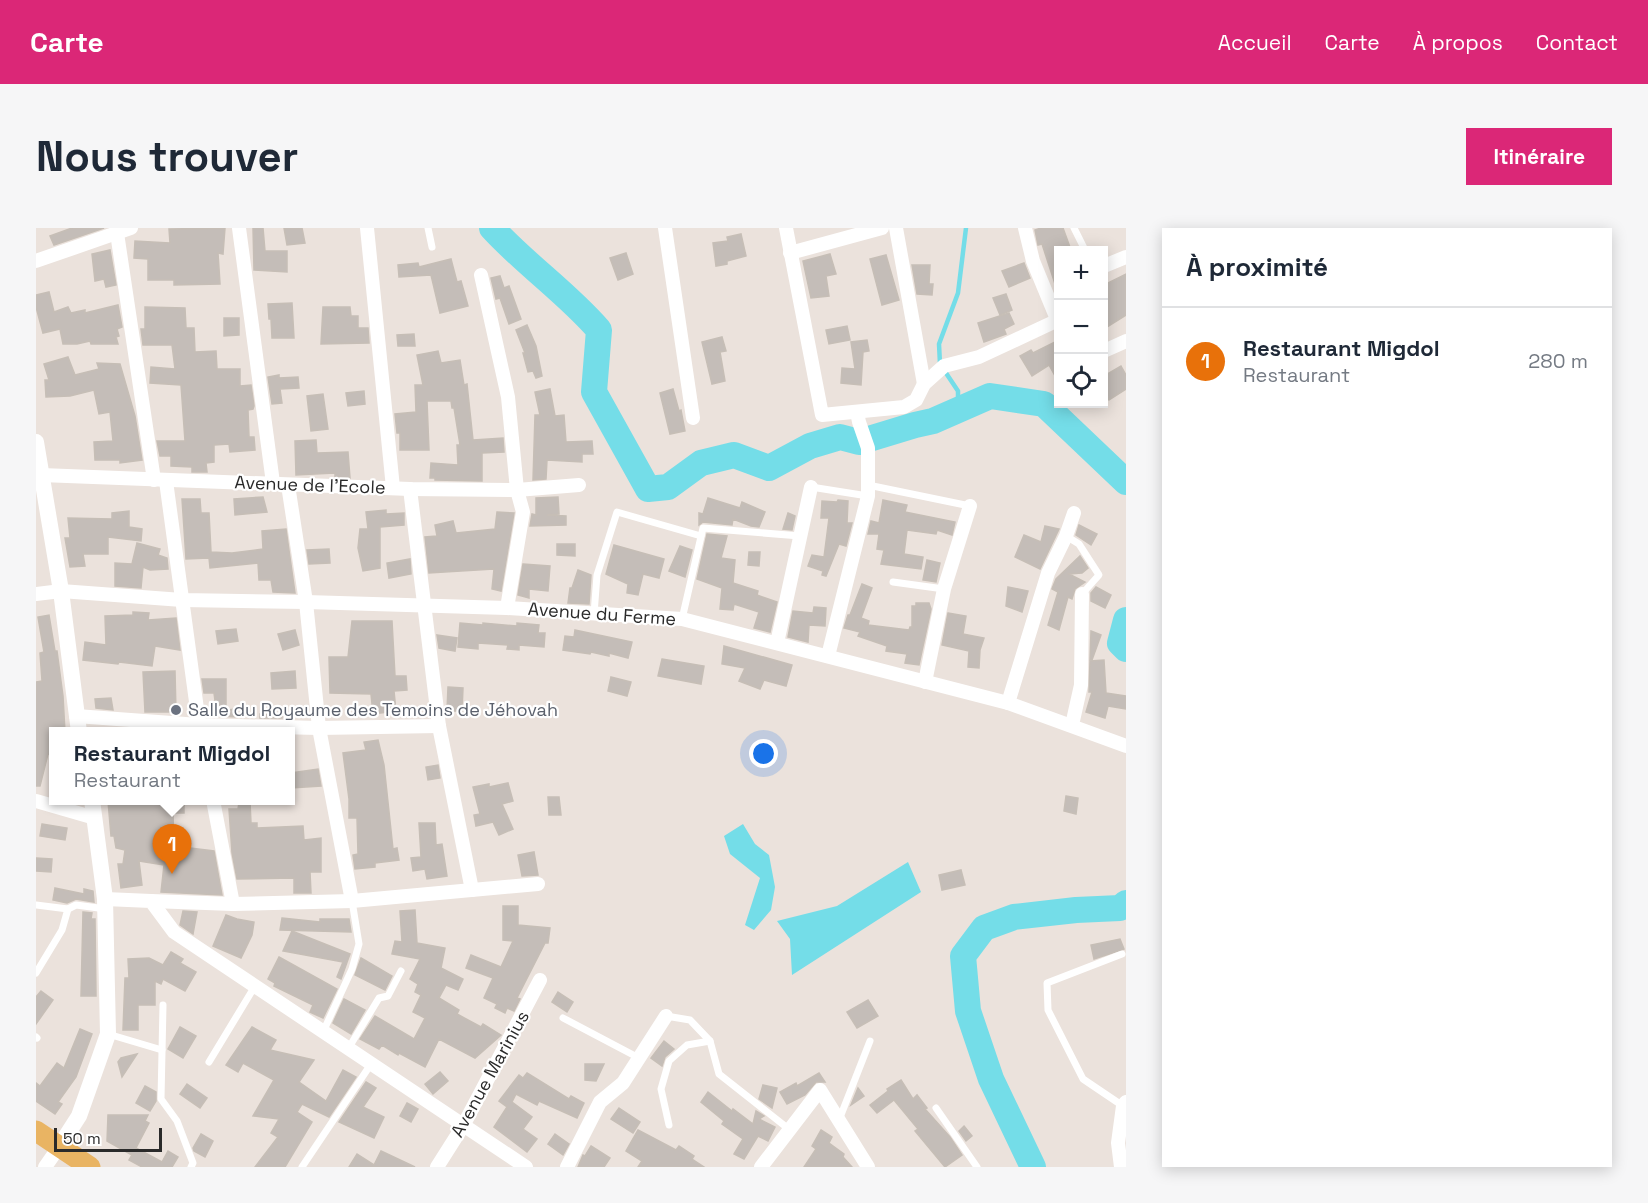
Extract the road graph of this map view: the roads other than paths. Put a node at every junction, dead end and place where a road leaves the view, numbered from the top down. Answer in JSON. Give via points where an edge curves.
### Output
{"nodes":[{"id":1,"x":131,"y":228,"type":"edge"},
{"id":2,"x":239,"y":228,"type":"edge"},
{"id":3,"x":367,"y":228,"type":"edge"},
{"id":4,"x":428,"y":228,"type":"edge"},
{"id":5,"x":665,"y":228,"type":"edge"},
{"id":6,"x":786,"y":228,"type":"edge"},
{"id":7,"x":882,"y":228,"type":"edge"},
{"id":8,"x":896,"y":228,"type":"edge"},
{"id":9,"x":1025,"y":228,"type":"edge"},
{"id":10,"x":1074,"y":228,"type":"edge"},
{"id":11,"x":117,"y":233,"type":"junction"},
{"id":12,"x":432,"y":246,"type":"dead end"},
{"id":13,"x":1083,"y":246,"type":"edge"},
{"id":14,"x":790,"y":253,"type":"junction"},
{"id":15,"x":1126,"y":257,"type":"edge"},
{"id":16,"x":36,"y":261,"type":"edge"},
{"id":17,"x":1108,"y":264,"type":"edge"},
{"id":18,"x":482,"y":275,"type":"dead end"},
{"id":19,"x":1054,"y":314,"type":"edge"},
{"id":20,"x":1054,"y":323,"type":"edge"},
{"id":21,"x":1126,"y":341,"type":"edge"},
{"id":22,"x":1108,"y":349,"type":"edge"},
{"id":23,"x":924,"y":384,"type":"junction"},
{"id":24,"x":858,"y":417,"type":"junction"},
{"id":25,"x":693,"y":418,"type":"dead end"},
{"id":26,"x":36,"y":442,"type":"edge"},
{"id":27,"x":39,"y":468,"type":"edge"},
{"id":28,"x":160,"y":480,"type":"junction"},
{"id":29,"x":273,"y":483,"type":"junction"},
{"id":30,"x":288,"y":485,"type":"junction"},
{"id":31,"x":579,"y":486,"type":"dead end"},
{"id":32,"x":811,"y":487,"type":"joint"},
{"id":33,"x":393,"y":488,"type":"junction"},
{"id":34,"x":410,"y":489,"type":"junction"},
{"id":35,"x":517,"y":490,"type":"junction"},
{"id":36,"x":868,"y":490,"type":"junction"},
{"id":37,"x":970,"y":506,"type":"joint"},
{"id":38,"x":1074,"y":513,"type":"dead end"},
{"id":39,"x":701,"y":536,"type":"junction"},
{"id":40,"x":800,"y":536,"type":"junction"},
{"id":41,"x":1066,"y":536,"type":"junction"},
{"id":42,"x":893,"y":582,"type":"dead end"},
{"id":43,"x":944,"y":589,"type":"junction"},
{"id":44,"x":61,"y":591,"type":"junction"},
{"id":45,"x":36,"y":594,"type":"edge"},
{"id":46,"x":1082,"y":594,"type":"joint"},
{"id":47,"x":182,"y":600,"type":"junction"},
{"id":48,"x":306,"y":602,"type":"junction"},
{"id":49,"x":425,"y":605,"type":"junction"},
{"id":50,"x":507,"y":608,"type":"junction"},
{"id":51,"x":594,"y":614,"type":"junction"},
{"id":52,"x":682,"y":619,"type":"junction"},
{"id":53,"x":777,"y":643,"type":"junction"},
{"id":54,"x":828,"y":656,"type":"junction"},
{"id":55,"x":925,"y":682,"type":"junction"},
{"id":56,"x":1008,"y":703,"type":"junction"},
{"id":57,"x":78,"y":724,"type":"edge"},
{"id":58,"x":1072,"y":725,"type":"junction"},
{"id":59,"x":439,"y":726,"type":"junction"},
{"id":60,"x":170,"y":727,"type":"edge"},
{"id":61,"x":200,"y":727,"type":"edge"},
{"id":62,"x":295,"y":728,"type":"edge"},
{"id":63,"x":319,"y":728,"type":"junction"},
{"id":64,"x":1126,"y":746,"type":"edge"},
{"id":65,"x":50,"y":805,"type":"edge"},
{"id":66,"x":93,"y":805,"type":"edge"},
{"id":67,"x":214,"y":805,"type":"edge"},
{"id":68,"x":95,"y":818,"type":"junction"},
{"id":69,"x":538,"y":884,"type":"dead end"},
{"id":70,"x":472,"y":890,"type":"junction"},
{"id":71,"x":151,"y":901,"type":"junction"},
{"id":72,"x":352,"y":901,"type":"junction"},
{"id":73,"x":106,"y":904,"type":"junction"},
{"id":74,"x":233,"y":904,"type":"junction"},
{"id":75,"x":36,"y":905,"type":"edge"},
{"id":76,"x":68,"y":909,"type":"junction"},
{"id":77,"x":1122,"y":954,"type":"dead end"},
{"id":78,"x":401,"y":971,"type":"dead end"},
{"id":79,"x":36,"y":973,"type":"edge"},
{"id":80,"x":540,"y":980,"type":"dead end"},
{"id":81,"x":255,"y":986,"type":"junction"},
{"id":82,"x":163,"y":1005,"type":"dead end"},
{"id":83,"x":666,"y":1016,"type":"joint"},
{"id":84,"x":563,"y":1018,"type":"dead end"},
{"id":85,"x":323,"y":1032,"type":"junction"},
{"id":86,"x":108,"y":1034,"type":"junction"},
{"id":87,"x":710,"y":1041,"type":"junction"},
{"id":88,"x":870,"y":1041,"type":"dead end"},
{"id":89,"x":348,"y":1048,"type":"junction"},
{"id":90,"x":162,"y":1050,"type":"junction"},
{"id":91,"x":639,"y":1058,"type":"junction"},
{"id":92,"x":209,"y":1062,"type":"dead end"},
{"id":93,"x":371,"y":1064,"type":"junction"},
{"id":94,"x":1125,"y":1104,"type":"edge"},
{"id":95,"x":936,"y":1108,"type":"dead end"},
{"id":96,"x":839,"y":1120,"type":"junction"},
{"id":97,"x":669,"y":1125,"type":"dead end"},
{"id":98,"x":463,"y":1126,"type":"junction"},
{"id":99,"x":790,"y":1130,"type":"junction"},
{"id":100,"x":36,"y":1131,"type":"edge"},
{"id":101,"x":59,"y":1147,"type":"junction"},
{"id":102,"x":45,"y":1167,"type":"edge"},
{"id":103,"x":90,"y":1167,"type":"edge"},
{"id":104,"x":191,"y":1167,"type":"edge"},
{"id":105,"x":302,"y":1167,"type":"edge"},
{"id":106,"x":437,"y":1167,"type":"edge"},
{"id":107,"x":526,"y":1167,"type":"edge"},
{"id":108,"x":567,"y":1167,"type":"edge"},
{"id":109,"x":761,"y":1167,"type":"edge"},
{"id":110,"x":868,"y":1167,"type":"edge"},
{"id":111,"x":977,"y":1167,"type":"edge"},
{"id":112,"x":1121,"y":1167,"type":"edge"}],
"edges":[{"from":1,"to":11,"type":"street"},
{"from":2,"to":29,"type":"street"},
{"from":3,"to":33,"type":"street"},
{"from":4,"to":12,"type":"lane"},
{"from":5,"to":25,"type":"street"},
{"from":6,"to":14,"type":"street"},
{"from":7,"to":14,"type":"street"},
{"from":8,"to":23,"type":"street"},
{"from":9,"to":19,"type":"street"},
{"from":10,"to":13,"type":"lane"},
{"from":11,"to":16,"type":"street"},
{"from":11,"to":28,"type":"street"},
{"from":14,"to":24,"type":"street","via":[[822,415]]},
{"from":15,"to":17,"type":"street"},
{"from":18,"to":35,"type":"street","via":[[508,397]]},
{"from":20,"to":23,"type":"street","via":[[978,357],[942,368]]},
{"from":21,"to":22,"type":"street"},
{"from":23,"to":24,"type":"street","via":[[916,400],[904,407]]},
{"from":24,"to":36,"type":"street","via":[[868,448]]},
{"from":26,"to":27,"type":"street"},
{"from":27,"to":28,"type":"street","name":"Avenue de l'Ecole"},
{"from":27,"to":44,"type":"street"},
{"from":28,"to":29,"type":"street","name":"Avenue de l'Ecole"},
{"from":28,"to":47,"type":"street"},
{"from":29,"to":30,"type":"street","name":"Avenue de l'Ecole"},
{"from":30,"to":33,"type":"street","name":"Avenue de l'Ecole"},
{"from":30,"to":48,"type":"street"},
{"from":31,"to":35,"type":"street","name":"Avenue de l'Ecole"},
{"from":32,"to":36,"type":"lane"},
{"from":32,"to":40,"type":"street"},
{"from":33,"to":34,"type":"street","name":"Avenue de l'Ecole"},
{"from":34,"to":35,"type":"street","name":"Avenue de l'Ecole"},
{"from":34,"to":49,"type":"street"},
{"from":35,"to":50,"type":"street","via":[[523,512]]},
{"from":36,"to":37,"type":"lane"},
{"from":36,"to":54,"type":"street"},
{"from":37,"to":43,"type":"street"},
{"from":38,"to":41,"type":"street"},
{"from":39,"to":40,"type":"lane","via":[[703,528]]},
{"from":39,"to":51,"type":"lane","via":[[617,513],[597,575]]},
{"from":39,"to":52,"type":"lane"},
{"from":40,"to":53,"type":"street"},
{"from":41,"to":46,"type":"lane","via":[[1079,544],[1099,575]]},
{"from":41,"to":56,"type":"street","via":[[1048,573]]},
{"from":42,"to":43,"type":"lane"},
{"from":43,"to":55,"type":"street"},
{"from":44,"to":45,"type":"street","name":"Avenue du Ferme"},
{"from":44,"to":47,"type":"street","name":"Avenue du Ferme"},
{"from":44,"to":57,"type":"street"},
{"from":46,"to":58,"type":"street","via":[[1081,685]]},
{"from":47,"to":48,"type":"street","name":"Avenue du Ferme"},
{"from":47,"to":61,"type":"street"},
{"from":48,"to":49,"type":"street","name":"Avenue du Ferme"},
{"from":48,"to":63,"type":"street"},
{"from":49,"to":50,"type":"street","name":"Avenue du Ferme"},
{"from":49,"to":59,"type":"street"},
{"from":50,"to":51,"type":"street","name":"Avenue du Ferme"},
{"from":51,"to":52,"type":"street","name":"Avenue du Ferme"},
{"from":52,"to":53,"type":"street","name":"Avenue du Ferme"},
{"from":53,"to":54,"type":"street","name":"Avenue du Ferme"},
{"from":54,"to":55,"type":"street","name":"Avenue du Ferme"},
{"from":55,"to":56,"type":"street","name":"Avenue du Ferme"},
{"from":56,"to":58,"type":"street","name":"Avenue du Ferme"},
{"from":57,"to":60,"type":"street"},
{"from":58,"to":64,"type":"street","name":"Avenue du Ferme"},
{"from":59,"to":63,"type":"street"},
{"from":59,"to":70,"type":"street"},
{"from":62,"to":63,"type":"street"},
{"from":63,"to":72,"type":"street"},
{"from":65,"to":68,"type":"street"},
{"from":66,"to":68,"type":"street"},
{"from":67,"to":74,"type":"street"},
{"from":68,"to":73,"type":"street"},
{"from":69,"to":70,"type":"street"},
{"from":70,"to":72,"type":"street"},
{"from":71,"to":73,"type":"street"},
{"from":71,"to":74,"type":"street"},
{"from":71,"to":81,"type":"street","via":[[174,932]]},
{"from":72,"to":74,"type":"street"},
{"from":72,"to":85,"type":"lane","via":[[359,944]]},
{"from":73,"to":76,"type":"lane"},
{"from":73,"to":86,"type":"street"},
{"from":75,"to":76,"type":"lane"},
{"from":76,"to":79,"type":"lane","via":[[62,930]]},
{"from":77,"to":94,"type":"lane","via":[[1047,983],[1048,1010],[1083,1079]]},
{"from":78,"to":89,"type":"lane","via":[[388,996],[379,998]]},
{"from":80,"to":98,"type":"street","name":"Avenue Marinius"},
{"from":81,"to":85,"type":"street"},
{"from":81,"to":92,"type":"lane"},
{"from":82,"to":90,"type":"lane"},
{"from":83,"to":87,"type":"lane","via":[[690,1020]]},
{"from":83,"to":91,"type":"street"},
{"from":84,"to":91,"type":"lane"},
{"from":85,"to":89,"type":"street"},
{"from":86,"to":90,"type":"lane"},
{"from":86,"to":101,"type":"street","via":[[80,1116]]},
{"from":87,"to":97,"type":"lane","via":[[687,1045],[669,1061],[661,1089]]},
{"from":87,"to":99,"type":"lane","via":[[718,1074]]},
{"from":88,"to":96,"type":"lane"},
{"from":89,"to":93,"type":"street"},
{"from":90,"to":104,"type":"lane","via":[[161,1099],[177,1121],[193,1163]]},
{"from":91,"to":108,"type":"street","via":[[623,1083],[600,1102]]},
{"from":93,"to":98,"type":"street"},
{"from":93,"to":105,"type":"lane"},
{"from":94,"to":112,"type":"street","via":[[1118,1143]]},
{"from":95,"to":111,"type":"lane"},
{"from":96,"to":99,"type":"street","via":[[820,1090]]},
{"from":96,"to":110,"type":"street"},
{"from":98,"to":106,"type":"street","name":"Avenue Marinius"},
{"from":98,"to":107,"type":"street"},
{"from":99,"to":109,"type":"street"},
{"from":100,"to":101,"type":"main road"},
{"from":101,"to":102,"type":"street"},
{"from":101,"to":103,"type":"main road"}]}
